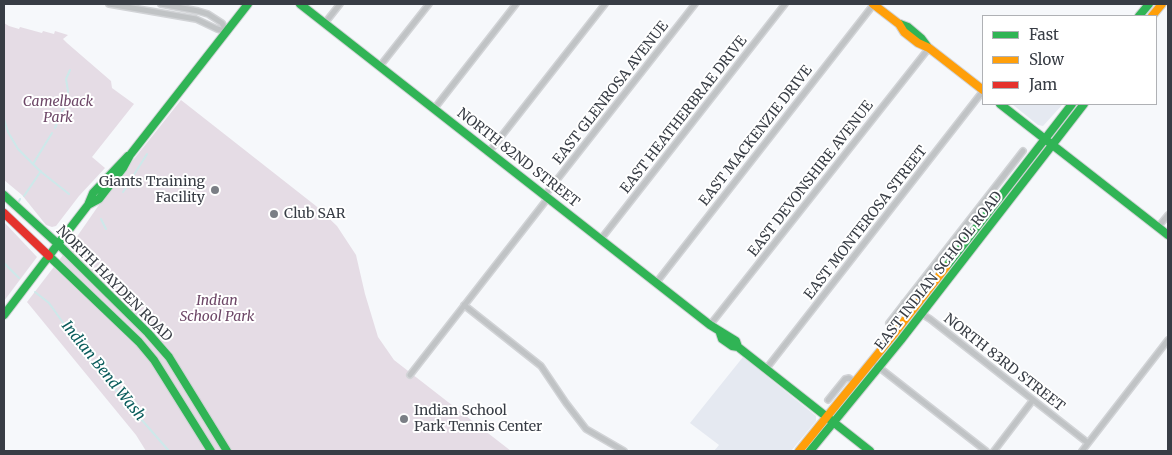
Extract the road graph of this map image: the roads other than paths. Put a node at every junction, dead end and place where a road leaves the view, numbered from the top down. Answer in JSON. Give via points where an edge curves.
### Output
{"nodes":[{"id":1,"x":109,"y":4,"type":"edge"},
{"id":2,"x":161,"y":4,"type":"edge"},
{"id":3,"x":248,"y":4,"type":"edge"},
{"id":4,"x":300,"y":4,"type":"edge"},
{"id":5,"x":340,"y":4,"type":"edge"},
{"id":6,"x":429,"y":4,"type":"edge"},
{"id":7,"x":516,"y":4,"type":"edge"},
{"id":8,"x":605,"y":4,"type":"edge"},
{"id":9,"x":695,"y":4,"type":"edge"},
{"id":10,"x":785,"y":4,"type":"edge"},
{"id":11,"x":874,"y":4,"type":"edge"},
{"id":12,"x":1149,"y":4,"type":"edge"},
{"id":13,"x":1162,"y":4,"type":"edge"},
{"id":14,"x":1141,"y":15,"type":"edge"},
{"id":15,"x":1153,"y":15,"type":"edge"},
{"id":16,"x":325,"y":23,"type":"junction"},
{"id":17,"x":227,"y":32,"type":"junction"},
{"id":18,"x":928,"y":48,"type":"junction"},
{"id":19,"x":380,"y":66,"type":"junction"},
{"id":20,"x":982,"y":90,"type":"edge"},
{"id":21,"x":982,"y":92,"type":"edge"},
{"id":22,"x":1001,"y":105,"type":"edge"},
{"id":23,"x":1071,"y":105,"type":"edge"},
{"id":24,"x":1083,"y":105,"type":"edge"},
{"id":25,"x":434,"y":109,"type":"junction"},
{"id":26,"x":1045,"y":138,"type":"junction"},
{"id":27,"x":1053,"y":144,"type":"junction"},
{"id":28,"x":1023,"y":151,"type":"dead end"},
{"id":29,"x":489,"y":152,"type":"junction"},
{"id":30,"x":1018,"y":158,"type":"junction"},
{"id":31,"x":1026,"y":164,"type":"junction"},
{"id":32,"x":4,"y":194,"type":"edge"},
{"id":33,"x":546,"y":197,"type":"junction"},
{"id":34,"x":4,"y":213,"type":"edge"},
{"id":35,"x":1168,"y":215,"type":"edge"},
{"id":36,"x":1158,"y":227,"type":"junction"},
{"id":37,"x":1168,"y":235,"type":"edge"},
{"id":38,"x":601,"y":239,"type":"junction"},
{"id":39,"x":58,"y":244,"type":"junction"},
{"id":40,"x":49,"y":256,"type":"junction"},
{"id":41,"x":656,"y":282,"type":"junction"},
{"id":42,"x":904,"y":303,"type":"junction"},
{"id":43,"x":464,"y":304,"type":"junction"},
{"id":44,"x":913,"y":309,"type":"junction"},
{"id":45,"x":922,"y":313,"type":"junction"},
{"id":46,"x":4,"y":315,"type":"edge"},
{"id":47,"x":889,"y":323,"type":"dead end"},
{"id":48,"x":710,"y":325,"type":"junction"},
{"id":49,"x":1168,"y":340,"type":"edge"},
{"id":50,"x":872,"y":361,"type":"junction"},
{"id":51,"x":879,"y":367,"type":"junction"},
{"id":52,"x":766,"y":369,"type":"junction"},
{"id":53,"x":410,"y":375,"type":"dead end"},
{"id":54,"x":855,"y":382,"type":"junction"},
{"id":55,"x":828,"y":400,"type":"dead end"},
{"id":56,"x":1033,"y":400,"type":"junction"},
{"id":57,"x":827,"y":417,"type":"junction"},
{"id":58,"x":834,"y":423,"type":"junction"},
{"id":59,"x":1088,"y":443,"type":"junction"},
{"id":60,"x":211,"y":451,"type":"edge"},
{"id":61,"x":227,"y":451,"type":"edge"},
{"id":62,"x":624,"y":451,"type":"edge"},
{"id":63,"x":799,"y":451,"type":"edge"},
{"id":64,"x":810,"y":451,"type":"edge"},
{"id":65,"x":870,"y":451,"type":"edge"},
{"id":66,"x":986,"y":451,"type":"edge"},
{"id":67,"x":994,"y":451,"type":"edge"},
{"id":68,"x":1082,"y":451,"type":"edge"}],
"edges":[{"from":1,"to":17,"type":"street","via":[[196,19]]},
{"from":2,"to":17,"type":"street","via":[[208,14],[222,23]]},
{"from":3,"to":17,"type":"main road"},
{"from":4,"to":16,"type":"main road","name":"NORTH 82ND STREET"},
{"from":5,"to":16,"type":"street"},
{"from":6,"to":19,"type":"street"},
{"from":7,"to":25,"type":"street"},
{"from":8,"to":29,"type":"street"},
{"from":9,"to":33,"type":"street","name":"EAST GLENROSA AVENUE"},
{"from":10,"to":38,"type":"street","name":"EAST HEATHERBRAE DRIVE"},
{"from":11,"to":18,"type":"main road","via":[[904,32]]},
{"from":11,"to":41,"type":"street","name":"EAST MACKENZIE DRIVE"},
{"from":12,"to":14,"type":"main road"},
{"from":13,"to":15,"type":"main road"},
{"from":16,"to":19,"type":"main road","name":"NORTH 82ND STREET"},
{"from":17,"to":39,"type":"main road","via":[[130,155],[100,199],[88,205]]},
{"from":18,"to":20,"type":"main road"},
{"from":18,"to":48,"type":"street","name":"EAST DEVONSHIRE AVENUE"},
{"from":19,"to":25,"type":"main road","name":"NORTH 82ND STREET"},
{"from":21,"to":52,"type":"street","name":"EAST MONTEROSA STREET"},
{"from":22,"to":26,"type":"main road"},
{"from":23,"to":26,"type":"main road","name":"EAST INDIAN SCHOOL ROAD"},
{"from":24,"to":27,"type":"main road","name":"EAST INDIAN SCHOOL ROAD"},
{"from":25,"to":29,"type":"main road","name":"NORTH 82ND STREET"},
{"from":26,"to":27,"type":"main road"},
{"from":26,"to":31,"type":"main road","name":"EAST INDIAN SCHOOL ROAD"},
{"from":27,"to":36,"type":"main road"},
{"from":27,"to":45,"type":"main road","name":"EAST INDIAN SCHOOL ROAD"},
{"from":28,"to":30,"type":"street","name":"EAST INDIAN SCHOOL ROAD"},
{"from":29,"to":33,"type":"main road","name":"NORTH 82ND STREET"},
{"from":30,"to":31,"type":"street"},
{"from":30,"to":42,"type":"street","name":"EAST INDIAN SCHOOL ROAD"},
{"from":31,"to":44,"type":"main road","name":"EAST INDIAN SCHOOL ROAD"},
{"from":32,"to":39,"type":"main road","name":"NORTH HAYDEN ROAD"},
{"from":33,"to":38,"type":"main road","name":"NORTH 82ND STREET"},
{"from":33,"to":43,"type":"street","name":"EAST GLENROSA AVENUE"},
{"from":34,"to":40,"type":"main road","name":"NORTH HAYDEN ROAD"},
{"from":35,"to":36,"type":"street"},
{"from":36,"to":37,"type":"main road"},
{"from":38,"to":41,"type":"main road","name":"NORTH 82ND STREET"},
{"from":39,"to":40,"type":"main road"},
{"from":39,"to":61,"type":"main road","name":"NORTH HAYDEN ROAD","via":[[169,357]]},
{"from":40,"to":46,"type":"main road"},
{"from":40,"to":60,"type":"main road","name":"NORTH HAYDEN ROAD","via":[[154,360]]},
{"from":41,"to":48,"type":"main road","name":"NORTH 82ND STREET"},
{"from":42,"to":44,"type":"street","name":"NORTH 83RD STREET"},
{"from":42,"to":47,"type":"street","name":"EAST INDIAN SCHOOL ROAD"},
{"from":43,"to":53,"type":"street","name":"EAST GLENROSA AVENUE"},
{"from":43,"to":62,"type":"street","via":[[541,366],[586,429]]},
{"from":44,"to":45,"type":"street","name":"NORTH 83RD STREET"},
{"from":44,"to":50,"type":"main road","name":"EAST INDIAN SCHOOL ROAD"},
{"from":45,"to":51,"type":"main road","name":"EAST INDIAN SCHOOL ROAD"},
{"from":45,"to":56,"type":"street","name":"NORTH 83RD STREET"},
{"from":48,"to":52,"type":"main road","name":"NORTH 82ND STREET","via":[[722,339]]},
{"from":49,"to":59,"type":"street"},
{"from":50,"to":51,"type":"street"},
{"from":50,"to":54,"type":"main road","name":"EAST INDIAN SCHOOL ROAD"},
{"from":51,"to":58,"type":"main road","name":"EAST INDIAN SCHOOL ROAD"},
{"from":51,"to":66,"type":"street"},
{"from":52,"to":57,"type":"main road","name":"NORTH 82ND STREET"},
{"from":54,"to":55,"type":"street","name":"EAST INDIAN SCHOOL ROAD","via":[[845,379]]},
{"from":54,"to":57,"type":"main road","name":"EAST INDIAN SCHOOL ROAD"},
{"from":56,"to":59,"type":"street","name":"NORTH 83RD STREET"},
{"from":56,"to":67,"type":"street"},
{"from":57,"to":58,"type":"main road","name":"NORTH 82ND STREET"},
{"from":57,"to":63,"type":"main road","name":"EAST INDIAN SCHOOL ROAD"},
{"from":58,"to":64,"type":"main road","name":"EAST INDIAN SCHOOL ROAD"},
{"from":58,"to":65,"type":"main road","name":"NORTH 82ND STREET"},
{"from":59,"to":68,"type":"street"}]}
